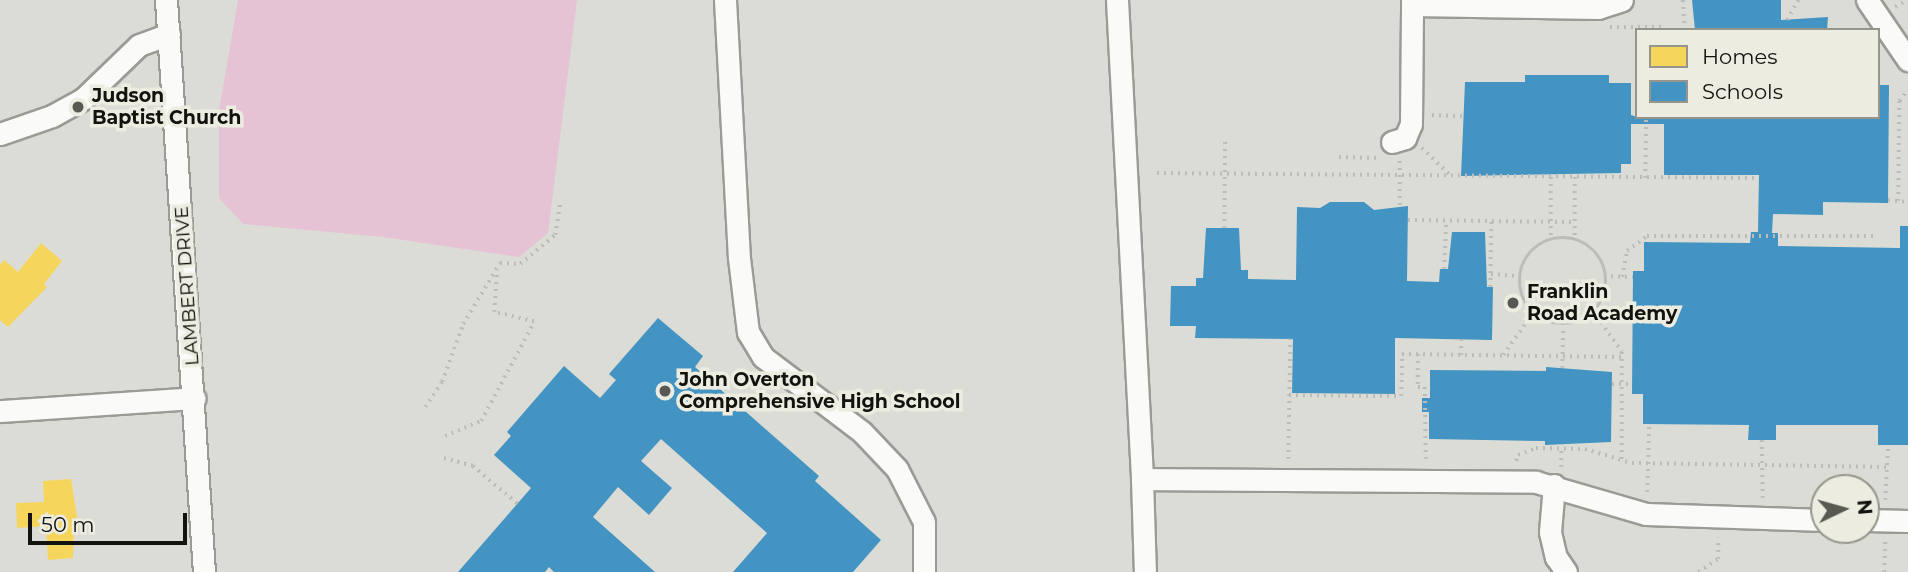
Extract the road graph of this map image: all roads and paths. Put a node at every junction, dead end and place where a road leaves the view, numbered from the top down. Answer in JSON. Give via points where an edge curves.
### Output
{"nodes":[{"id":1,"x":166,"y":0,"type":"edge"},
{"id":2,"x":724,"y":0,"type":"edge"},
{"id":3,"x":1117,"y":0,"type":"edge"},
{"id":4,"x":1622,"y":0,"type":"edge"},
{"id":5,"x":1683,"y":0,"type":"edge"},
{"id":6,"x":1798,"y":0,"type":"edge"},
{"id":7,"x":1867,"y":0,"type":"edge"},
{"id":8,"x":1412,"y":2,"type":"edge"},
{"id":9,"x":1787,"y":20,"type":"dead end"},
{"id":10,"x":1605,"y":27,"type":"dead end"},
{"id":11,"x":1661,"y":27,"type":"dead end"},
{"id":12,"x":1646,"y":28,"type":"edge"},
{"id":13,"x":1685,"y":28,"type":"edge"},
{"id":14,"x":169,"y":34,"type":"junction"},
{"id":15,"x":1908,"y":60,"type":"edge"},
{"id":16,"x":1908,"y":90,"type":"edge"},
{"id":17,"x":1430,"y":103,"type":"dead end"},
{"id":18,"x":1429,"y":116,"type":"junction"},
{"id":19,"x":1465,"y":116,"type":"dead end"},
{"id":20,"x":1646,"y":119,"type":"edge"},
{"id":21,"x":1430,"y":127,"type":"dead end"},
{"id":22,"x":0,"y":134,"type":"edge"},
{"id":23,"x":1225,"y":139,"type":"dead end"},
{"id":24,"x":1427,"y":141,"type":"dead end"},
{"id":25,"x":1422,"y":148,"type":"junction"},
{"id":26,"x":1396,"y":150,"type":"junction"},
{"id":27,"x":1414,"y":155,"type":"dead end"},
{"id":28,"x":1339,"y":157,"type":"dead end"},
{"id":29,"x":1409,"y":158,"type":"dead end"},
{"id":30,"x":1157,"y":173,"type":"dead end"},
{"id":31,"x":1224,"y":174,"type":"junction"},
{"id":32,"x":1400,"y":176,"type":"junction"},
{"id":33,"x":1452,"y":177,"type":"junction"},
{"id":34,"x":1550,"y":177,"type":"junction"},
{"id":35,"x":1575,"y":177,"type":"junction"},
{"id":36,"x":1645,"y":177,"type":"junction"},
{"id":37,"x":1759,"y":178,"type":"dead end"},
{"id":38,"x":1888,"y":201,"type":"dead end"},
{"id":39,"x":1898,"y":201,"type":"junction"},
{"id":40,"x":1908,"y":202,"type":"edge"},
{"id":41,"x":560,"y":203,"type":"dead end"},
{"id":42,"x":1400,"y":205,"type":"dead end"},
{"id":43,"x":1408,"y":220,"type":"dead end"},
{"id":44,"x":1446,"y":221,"type":"junction"},
{"id":45,"x":1491,"y":221,"type":"junction"},
{"id":46,"x":1575,"y":222,"type":"junction"},
{"id":47,"x":1223,"y":228,"type":"dead end"},
{"id":48,"x":1552,"y":236,"type":"junction"},
{"id":49,"x":1874,"y":236,"type":"dead end"},
{"id":50,"x":1575,"y":237,"type":"junction"},
{"id":51,"x":497,"y":268,"type":"junction"},
{"id":52,"x":1444,"y":270,"type":"dead end"},
{"id":53,"x":1491,"y":274,"type":"junction"},
{"id":54,"x":1522,"y":276,"type":"junction"},
{"id":55,"x":1604,"y":276,"type":"junction"},
{"id":56,"x":1622,"y":277,"type":"junction"},
{"id":57,"x":1633,"y":277,"type":"dead end"},
{"id":58,"x":1490,"y":287,"type":"dead end"},
{"id":59,"x":1593,"y":311,"type":"junction"},
{"id":60,"x":1533,"y":313,"type":"junction"},
{"id":61,"x":1563,"y":327,"type":"junction"},
{"id":62,"x":1290,"y":339,"type":"dead end"},
{"id":63,"x":1461,"y":339,"type":"dead end"},
{"id":64,"x":1418,"y":354,"type":"junction"},
{"id":65,"x":1461,"y":355,"type":"junction"},
{"id":66,"x":1503,"y":355,"type":"junction"},
{"id":67,"x":1622,"y":357,"type":"junction"},
{"id":68,"x":1395,"y":367,"type":"dead end"},
{"id":69,"x":1402,"y":367,"type":"junction"},
{"id":70,"x":1562,"y":368,"type":"dead end"},
{"id":71,"x":1612,"y":384,"type":"dead end"},
{"id":72,"x":1622,"y":384,"type":"junction"},
{"id":73,"x":1632,"y":384,"type":"dead end"},
{"id":74,"x":1289,"y":395,"type":"junction"},
{"id":75,"x":195,"y":398,"type":"junction"},
{"id":76,"x":425,"y":407,"type":"dead end"},
{"id":77,"x":0,"y":411,"type":"edge"},
{"id":78,"x":1650,"y":424,"type":"dead end"},
{"id":79,"x":445,"y":436,"type":"dead end"},
{"id":80,"x":1762,"y":440,"type":"dead end"},
{"id":81,"x":1562,"y":448,"type":"junction"},
{"id":82,"x":444,"y":458,"type":"dead end"},
{"id":83,"x":1435,"y":459,"type":"dead end"},
{"id":84,"x":1622,"y":460,"type":"junction"},
{"id":85,"x":1516,"y":461,"type":"dead end"},
{"id":86,"x":1506,"y":462,"type":"dead end"},
{"id":87,"x":1527,"y":464,"type":"dead end"},
{"id":88,"x":1648,"y":464,"type":"junction"},
{"id":89,"x":1762,"y":467,"type":"junction"},
{"id":90,"x":1886,"y":467,"type":"dead end"},
{"id":91,"x":1559,"y":472,"type":"junction"},
{"id":92,"x":1142,"y":480,"type":"junction"},
{"id":93,"x":1288,"y":480,"type":"junction"},
{"id":94,"x":1637,"y":494,"type":"dead end"},
{"id":95,"x":518,"y":504,"type":"dead end"},
{"id":96,"x":1717,"y":518,"type":"junction"},
{"id":97,"x":1763,"y":519,"type":"junction"},
{"id":98,"x":1810,"y":520,"type":"edge"},
{"id":99,"x":1880,"y":520,"type":"edge"},
{"id":100,"x":1908,"y":521,"type":"edge"},
{"id":101,"x":204,"y":572,"type":"edge"},
{"id":102,"x":925,"y":572,"type":"edge"},
{"id":103,"x":1145,"y":572,"type":"edge"},
{"id":104,"x":1566,"y":572,"type":"edge"},
{"id":105,"x":1698,"y":572,"type":"edge"}],
"edges":[{"from":1,"to":14,"type":"street","name":"LAMBERT DRIVE"},
{"from":2,"to":102,"type":"street","via":[[738,258],[748,332],[763,357],[862,432],[897,469],[924,522]]},
{"from":3,"to":92,"type":"street"},
{"from":4,"to":8,"type":"street","via":[[1598,8]]},
{"from":5,"to":13,"type":"path"},
{"from":6,"to":9,"type":"path"},
{"from":7,"to":15,"type":"street"},
{"from":8,"to":26,"type":"street","via":[[1411,124]]},
{"from":10,"to":12,"type":"path"},
{"from":11,"to":12,"type":"path"},
{"from":14,"to":22,"type":"street","via":[[139,45],[84,98],[52,116]]},
{"from":14,"to":75,"type":"street","name":"LAMBERT DRIVE"},
{"from":16,"to":39,"type":"path","via":[[1899,101]]},
{"from":17,"to":18,"type":"path"},
{"from":18,"to":19,"type":"path"},
{"from":18,"to":21,"type":"path"},
{"from":20,"to":36,"type":"path"},
{"from":23,"to":31,"type":"path"},
{"from":24,"to":25,"type":"path"},
{"from":25,"to":27,"type":"path"},
{"from":25,"to":33,"type":"path"},
{"from":26,"to":28,"type":"path"},
{"from":26,"to":29,"type":"path"},
{"from":26,"to":32,"type":"path"},
{"from":30,"to":31,"type":"path"},
{"from":31,"to":32,"type":"path"},
{"from":31,"to":47,"type":"path"},
{"from":32,"to":33,"type":"path"},
{"from":32,"to":42,"type":"path"},
{"from":33,"to":34,"type":"path"},
{"from":34,"to":35,"type":"path"},
{"from":34,"to":48,"type":"path"},
{"from":35,"to":36,"type":"path"},
{"from":35,"to":46,"type":"path"},
{"from":36,"to":37,"type":"path"},
{"from":38,"to":39,"type":"path"},
{"from":39,"to":40,"type":"path"},
{"from":41,"to":51,"type":"path","via":[[555,235],[520,264],[500,263]]},
{"from":43,"to":44,"type":"path"},
{"from":44,"to":45,"type":"path"},
{"from":44,"to":52,"type":"path"},
{"from":45,"to":46,"type":"path"},
{"from":45,"to":53,"type":"path"},
{"from":46,"to":50,"type":"path"},
{"from":48,"to":50,"type":"path"},
{"from":48,"to":54,"type":"path","via":[[1532,251]]},
{"from":49,"to":56,"type":"path","via":[[1647,236],[1627,251]]},
{"from":50,"to":55,"type":"path","via":[[1595,252]]},
{"from":51,"to":76,"type":"path","via":[[463,324],[442,382]]},
{"from":51,"to":79,"type":"path","via":[[494,312],[534,323],[481,421]]},
{"from":53,"to":54,"type":"path"},
{"from":53,"to":58,"type":"path"},
{"from":54,"to":60,"type":"path","via":[[1524,298]]},
{"from":55,"to":56,"type":"path"},
{"from":55,"to":59,"type":"path","via":[[1601,299]]},
{"from":56,"to":57,"type":"path"},
{"from":59,"to":61,"type":"path","via":[[1580,322]]},
{"from":59,"to":67,"type":"path"},
{"from":60,"to":61,"type":"path"},
{"from":60,"to":66,"type":"path"},
{"from":61,"to":70,"type":"path"},
{"from":62,"to":74,"type":"path"},
{"from":63,"to":65,"type":"path"},
{"from":64,"to":65,"type":"path"},
{"from":64,"to":69,"type":"path","via":[[1402,354]]},
{"from":64,"to":83,"type":"path","via":[[1418,387],[1425,387],[1424,459]]},
{"from":65,"to":66,"type":"path"},
{"from":66,"to":67,"type":"path"},
{"from":67,"to":72,"type":"path"},
{"from":68,"to":69,"type":"path"},
{"from":69,"to":74,"type":"path","via":[[1401,396]]},
{"from":71,"to":72,"type":"path"},
{"from":72,"to":73,"type":"path"},
{"from":72,"to":84,"type":"path"},
{"from":74,"to":93,"type":"path"},
{"from":75,"to":77,"type":"street"},
{"from":75,"to":101,"type":"street","name":"LAMBERT DRIVE"},
{"from":78,"to":88,"type":"path"},
{"from":80,"to":89,"type":"path"},
{"from":81,"to":84,"type":"path","via":[[1585,449]]},
{"from":81,"to":85,"type":"path","via":[[1536,447],[1518,455]]},
{"from":81,"to":91,"type":"path"},
{"from":82,"to":95,"type":"path","via":[[473,466]]},
{"from":84,"to":88,"type":"path"},
{"from":86,"to":87,"type":"path"},
{"from":88,"to":89,"type":"path"},
{"from":88,"to":94,"type":"path","via":[[1647,496]]},
{"from":89,"to":90,"type":"path"},
{"from":89,"to":97,"type":"path"},
{"from":91,"to":93,"type":"street"},
{"from":91,"to":96,"type":"street","via":[[1643,514]]},
{"from":91,"to":104,"type":"street","via":[[1550,533],[1556,557]]},
{"from":92,"to":93,"type":"street"},
{"from":92,"to":103,"type":"street"},
{"from":96,"to":97,"type":"street"},
{"from":96,"to":105,"type":"path","via":[[1717,559]]},
{"from":97,"to":98,"type":"street"},
{"from":99,"to":100,"type":"street"}]}
